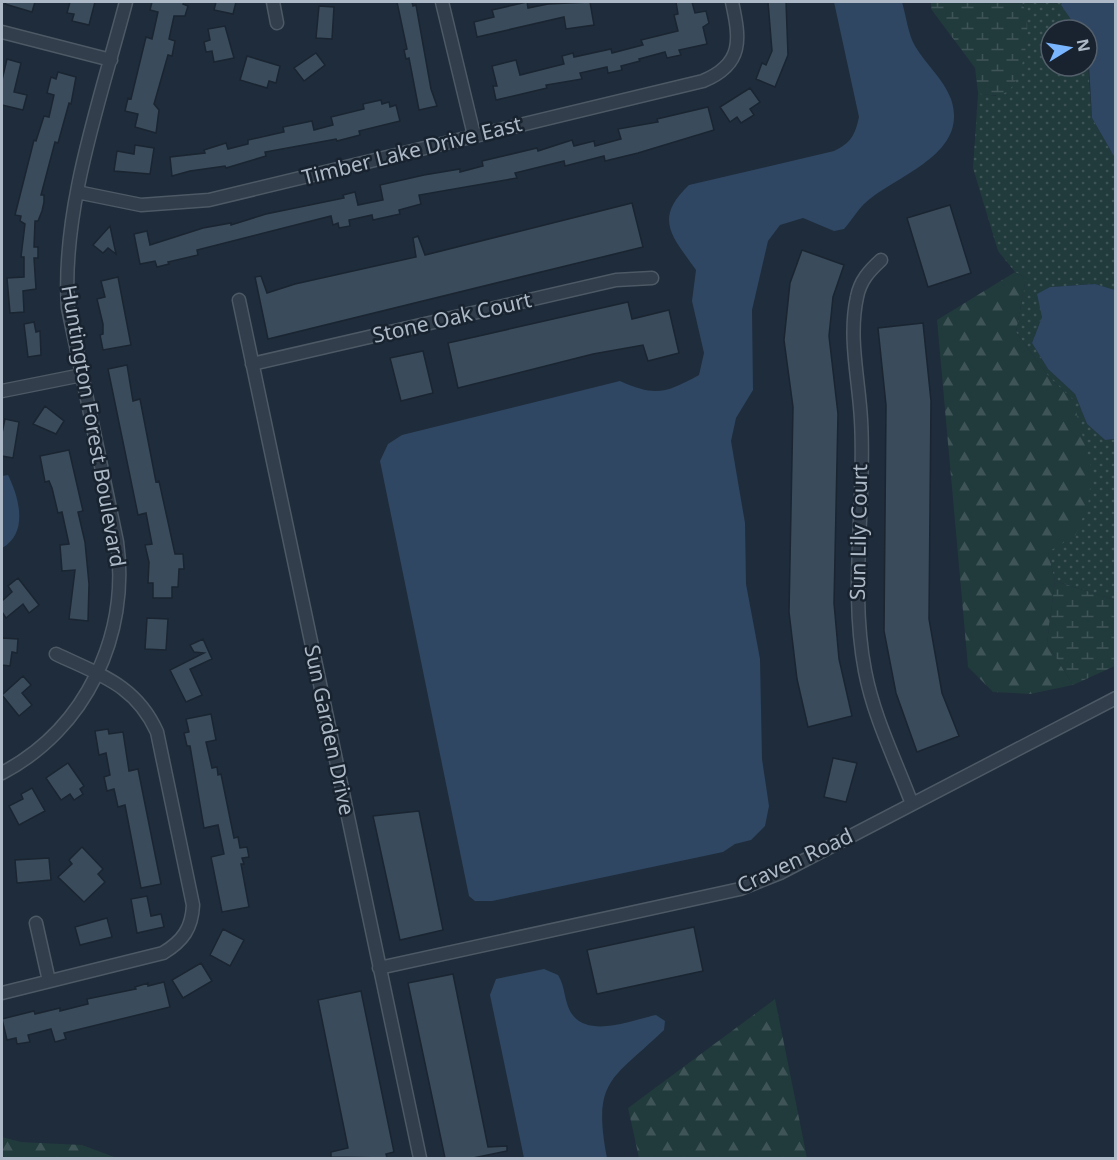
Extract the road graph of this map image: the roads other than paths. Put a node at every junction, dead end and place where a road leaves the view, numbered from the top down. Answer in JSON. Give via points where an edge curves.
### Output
{"nodes":[{"id":1,"x":126,"y":2,"type":"edge"},
{"id":2,"x":273,"y":2,"type":"edge"},
{"id":3,"x":442,"y":2,"type":"edge"},
{"id":4,"x":732,"y":2,"type":"edge"},
{"id":5,"x":277,"y":23,"type":"dead end"},
{"id":6,"x":2,"y":32,"type":"edge"},
{"id":7,"x":111,"y":60,"type":"junction"},
{"id":8,"x":474,"y":135,"type":"junction"},
{"id":9,"x":77,"y":192,"type":"junction"},
{"id":10,"x":881,"y":260,"type":"dead end"},
{"id":11,"x":652,"y":278,"type":"dead end"},
{"id":12,"x":239,"y":300,"type":"dead end"},
{"id":13,"x":252,"y":364,"type":"junction"},
{"id":14,"x":82,"y":375,"type":"junction"},
{"id":15,"x":2,"y":391,"type":"edge"},
{"id":16,"x":56,"y":654,"type":"dead end"},
{"id":17,"x":97,"y":674,"type":"junction"},
{"id":18,"x":1116,"y":698,"type":"edge"},
{"id":19,"x":2,"y":773,"type":"edge"},
{"id":20,"x":912,"y":804,"type":"junction"},
{"id":21,"x":36,"y":923,"type":"dead end"},
{"id":22,"x":379,"y":968,"type":"junction"},
{"id":23,"x":49,"y":981,"type":"junction"},
{"id":24,"x":2,"y":993,"type":"edge"},
{"id":25,"x":420,"y":1158,"type":"edge"}],
"edges":[{"from":1,"to":7,"type":"street","name":"Huntington Forest Boulevard"},
{"from":2,"to":5,"type":"street"},
{"from":3,"to":8,"type":"street"},
{"from":4,"to":8,"type":"street","name":"Timber Lake Drive East","via":[[738,35],[735,54],[723,70],[703,81]]},
{"from":6,"to":7,"type":"street"},
{"from":7,"to":9,"type":"street","name":"Huntington Forest Boulevard"},
{"from":8,"to":9,"type":"street","name":"Timber Lake Drive East","via":[[209,200],[141,205]]},
{"from":9,"to":14,"type":"street","name":"Huntington Forest Boulevard","via":[[66,278]]},
{"from":10,"to":20,"type":"street","name":"Sun Lily Court","via":[[866,273],[857,297],[853,342],[861,421],[858,613],[865,670],[880,728]]},
{"from":11,"to":13,"type":"street","name":"Stone Oak Court","via":[[616,280]]},
{"from":12,"to":13,"type":"street","name":"Sun Garden Drive"},
{"from":13,"to":22,"type":"street","name":"Sun Garden Drive"},
{"from":14,"to":15,"type":"street"},
{"from":14,"to":17,"type":"street","name":"Huntington Forest Boulevard","via":[[119,558],[114,630]]},
{"from":16,"to":17,"type":"street"},
{"from":17,"to":19,"type":"street","name":"Huntington Forest Boulevard","via":[[64,726],[31,755]]},
{"from":17,"to":23,"type":"street","via":[[138,700],[157,732],[193,904],[189,929],[163,953]]},
{"from":18,"to":20,"type":"street","name":"Craven Road"},
{"from":20,"to":22,"type":"street","name":"Craven Road","via":[[780,873],[740,889]]},
{"from":21,"to":23,"type":"street"},
{"from":22,"to":25,"type":"street","name":"Sun Garden Drive"},
{"from":23,"to":24,"type":"street"}]}
